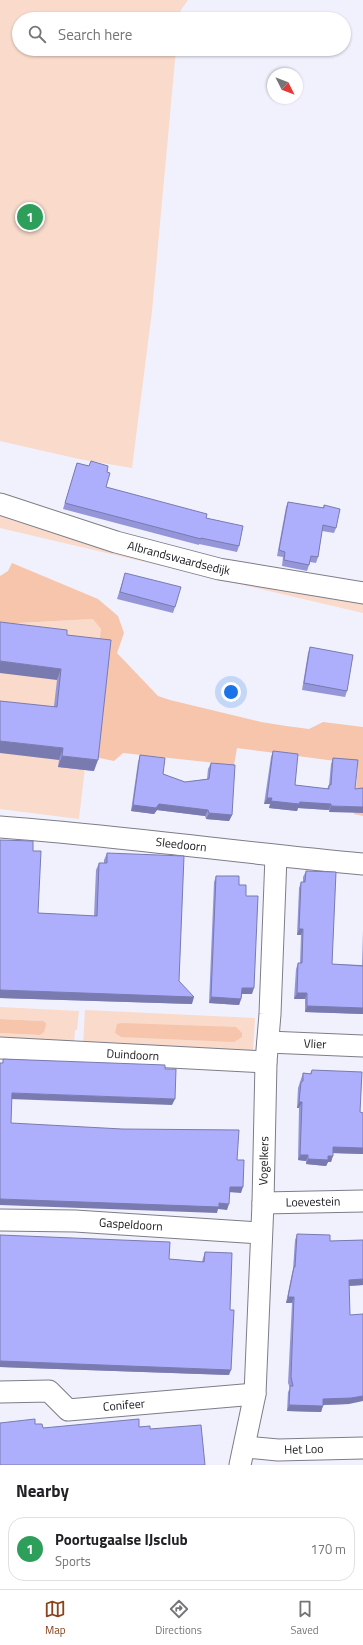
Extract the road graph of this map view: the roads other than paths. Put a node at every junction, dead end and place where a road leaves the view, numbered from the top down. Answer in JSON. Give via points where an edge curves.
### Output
{"nodes":[{"id":1,"x":0,"y":504,"type":"edge"},
{"id":2,"x":363,"y":593,"type":"edge"},
{"id":3,"x":0,"y":827,"type":"edge"},
{"id":4,"x":276,"y":856,"type":"junction"},
{"id":5,"x":363,"y":864,"type":"edge"},
{"id":6,"x":363,"y":1046,"type":"edge"},
{"id":7,"x":0,"y":1048,"type":"edge"},
{"id":8,"x":267,"y":1052,"type":"junction"},
{"id":9,"x":363,"y":1202,"type":"edge"},
{"id":10,"x":263,"y":1203,"type":"junction"},
{"id":11,"x":0,"y":1220,"type":"edge"},
{"id":12,"x":261,"y":1233,"type":"junction"},
{"id":13,"x":0,"y":1392,"type":"edge"},
{"id":14,"x":255,"y":1394,"type":"junction"},
{"id":15,"x":363,"y":1448,"type":"edge"},
{"id":16,"x":243,"y":1456,"type":"edge"}],
"edges":[{"from":1,"to":2,"type":"street","name":"Albrandswaardsedijk","via":[[116,542],[219,569]]},
{"from":3,"to":4,"type":"street","name":"Sleedoorn","via":[[67,832]]},
{"from":4,"to":5,"type":"street","name":"Sleedoorn"},
{"from":4,"to":8,"type":"street","name":"Vogelkers"},
{"from":6,"to":8,"type":"street","name":"Vlier"},
{"from":7,"to":8,"type":"street","name":"Duindoorn"},
{"from":8,"to":10,"type":"street","name":"Vogelkers"},
{"from":9,"to":10,"type":"street","name":"Loevestein"},
{"from":10,"to":12,"type":"street","name":"Vogelkers"},
{"from":11,"to":12,"type":"street","name":"Gaspeldoorn","via":[[75,1221]]},
{"from":12,"to":14,"type":"street","name":"Vogelkers"},
{"from":13,"to":14,"type":"street","name":"Conifeer","via":[[50,1391],[68,1410]]},
{"from":14,"to":16,"type":"street","name":"Vogelkers"},
{"from":15,"to":16,"type":"street","name":"Het Loo","via":[[278,1450]]}]}
